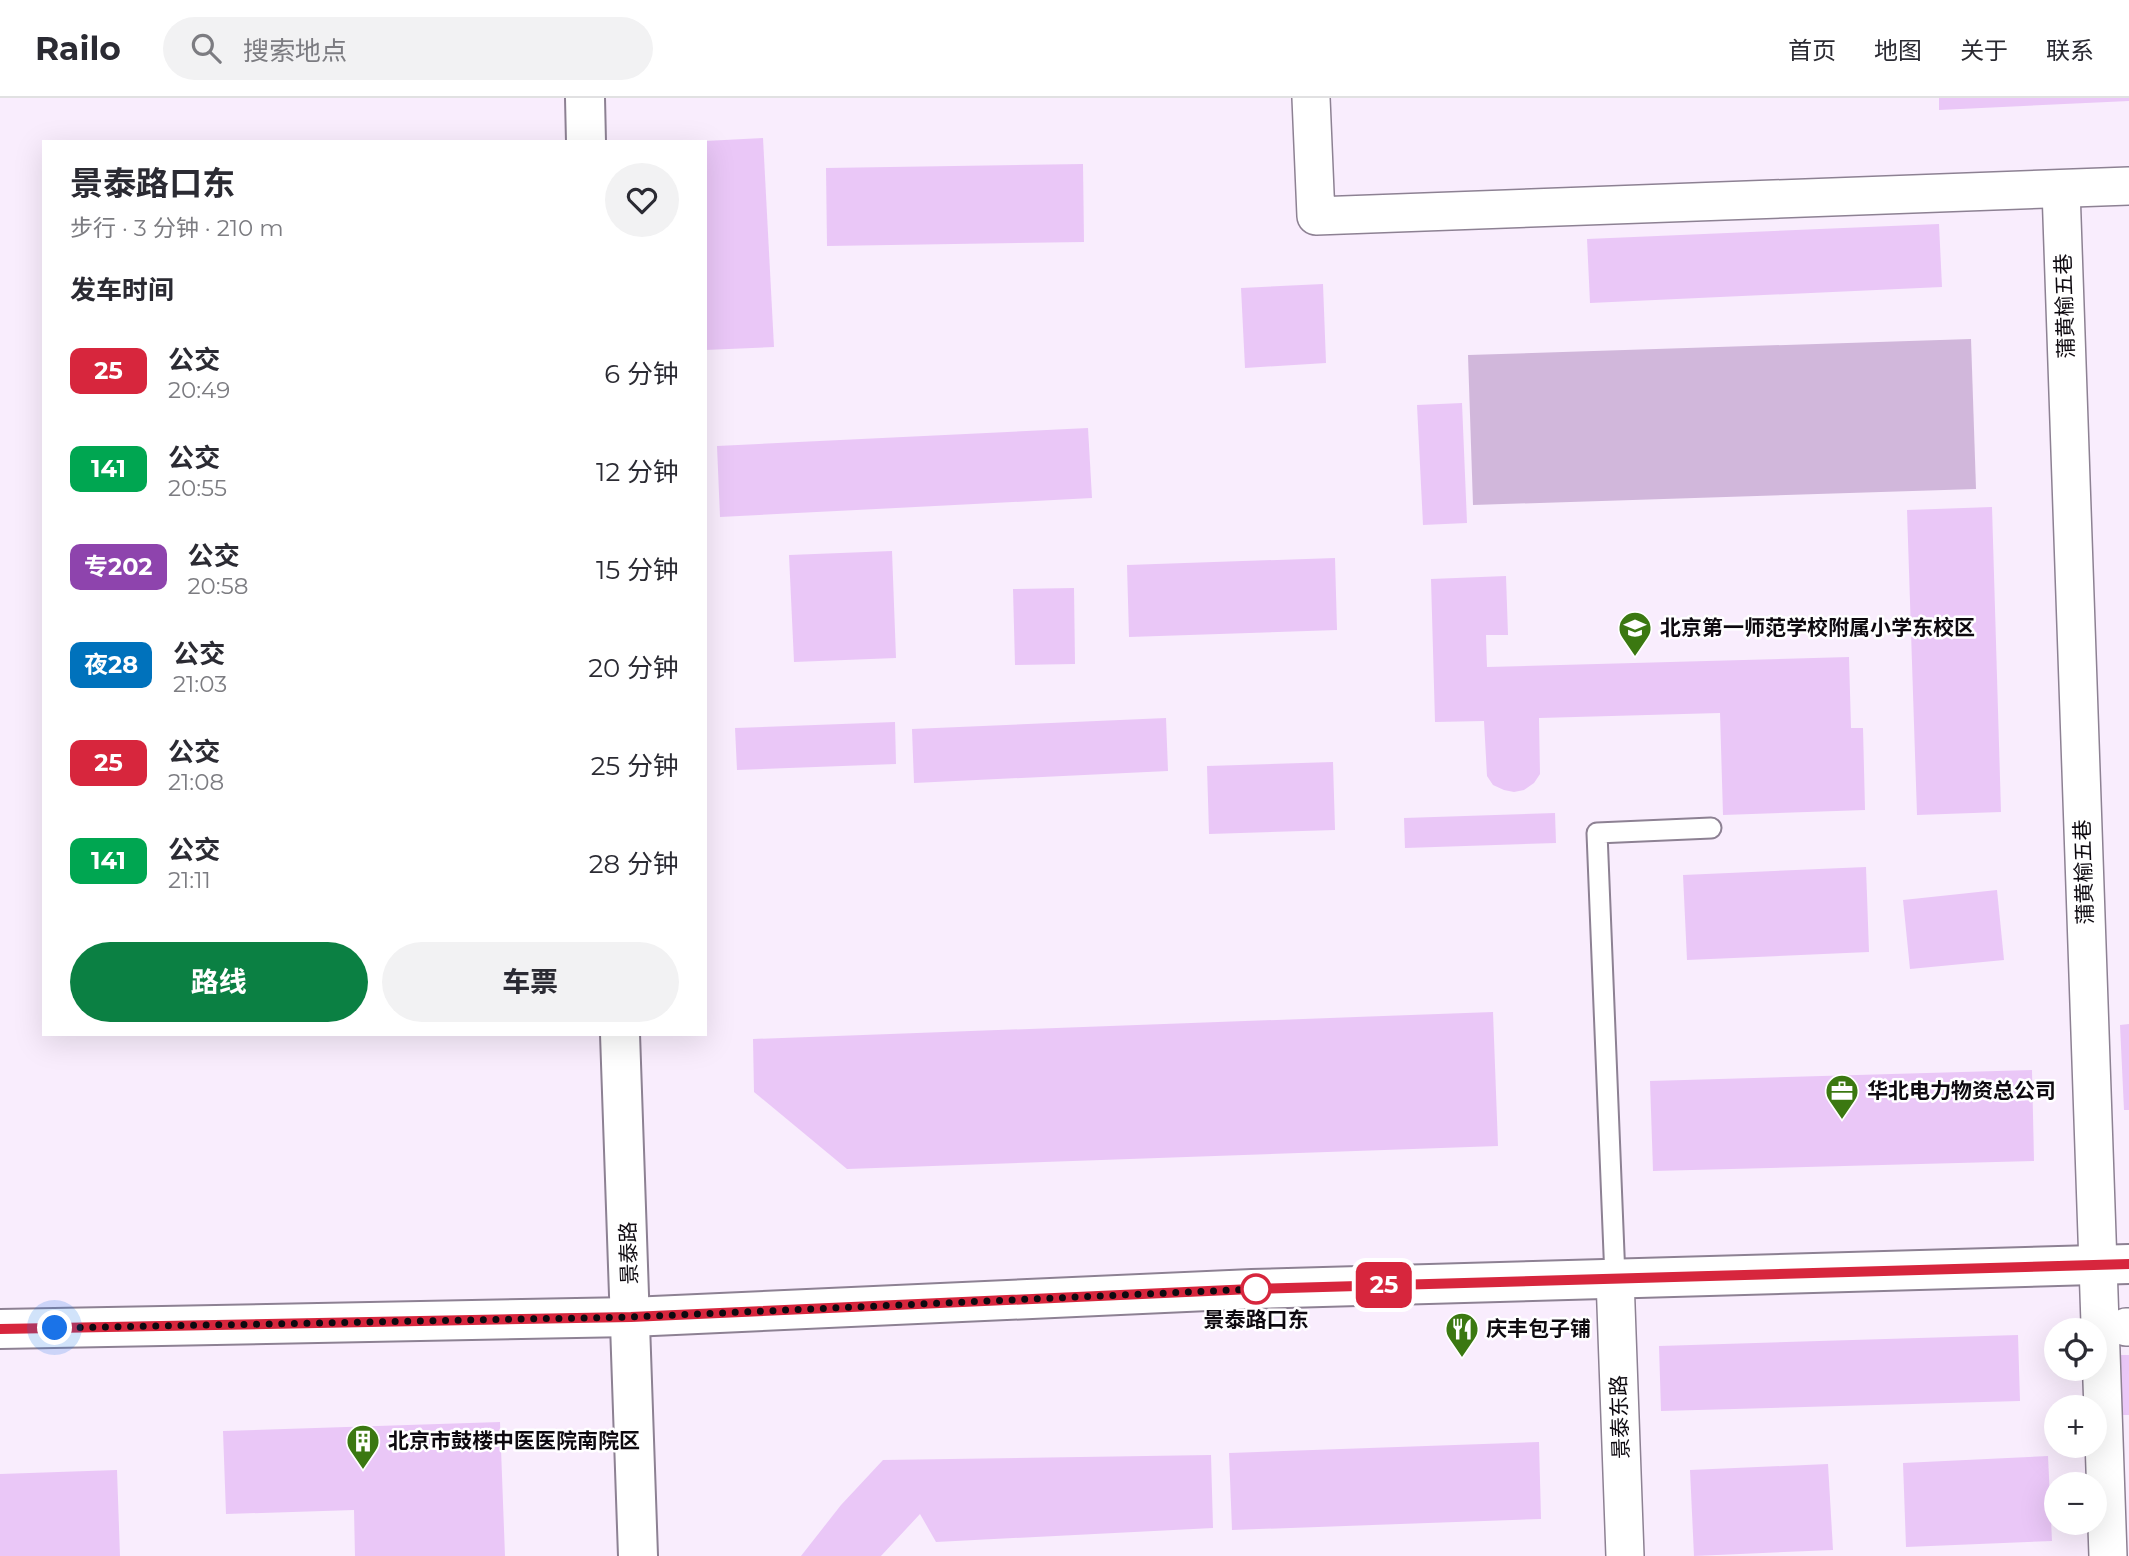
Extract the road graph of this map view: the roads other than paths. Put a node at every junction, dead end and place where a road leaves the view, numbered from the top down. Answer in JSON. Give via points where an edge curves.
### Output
{"nodes":[{"id":1,"x":585,"y":98,"type":"edge"},
{"id":2,"x":1311,"y":98,"type":"edge"},
{"id":3,"x":586,"y":140,"type":"edge"},
{"id":4,"x":2129,"y":186,"type":"edge"},
{"id":5,"x":2060,"y":189,"type":"junction"},
{"id":6,"x":1711,"y":828,"type":"dead end"},
{"id":7,"x":620,"y":1036,"type":"edge"},
{"id":8,"x":2113,"y":1264,"type":"edge"},
{"id":9,"x":1615,"y":1278,"type":"junction"},
{"id":10,"x":631,"y":1317,"type":"junction"},
{"id":11,"x":0,"y":1329,"type":"edge"},
{"id":12,"x":638,"y":1556,"type":"edge"},
{"id":13,"x":1625,"y":1556,"type":"edge"},
{"id":14,"x":2108,"y":1556,"type":"edge"}],
"edges":[{"from":1,"to":3,"type":"street"},
{"from":2,"to":5,"type":"street","via":[[1316,216]]},
{"from":4,"to":5,"type":"street"},
{"from":5,"to":8,"type":"street","name":"蒲黄榆五巷"},
{"from":6,"to":9,"type":"lane","via":[[1597,833]]},
{"from":7,"to":10,"type":"street","name":"景泰路"},
{"from":8,"to":9,"type":"street"},
{"from":8,"to":14,"type":"street","name":"蒲黄榆五巷"},
{"from":9,"to":10,"type":"street"},
{"from":9,"to":13,"type":"street","name":"景泰东路"},
{"from":10,"to":11,"type":"street"},
{"from":10,"to":12,"type":"street","name":"景泰路"}]}
